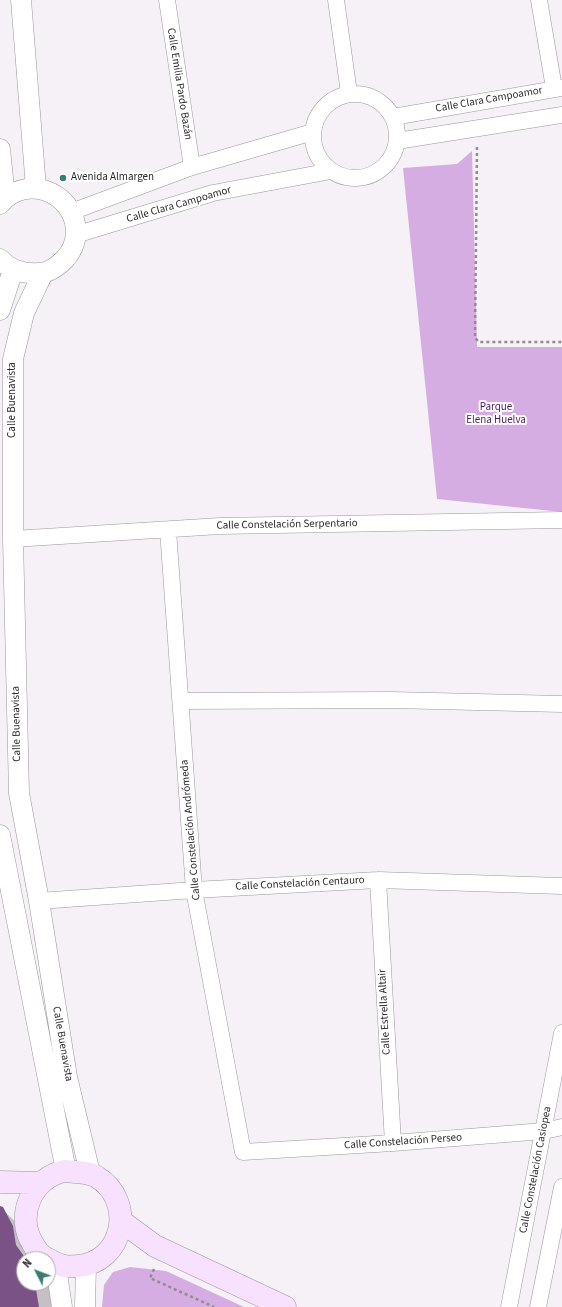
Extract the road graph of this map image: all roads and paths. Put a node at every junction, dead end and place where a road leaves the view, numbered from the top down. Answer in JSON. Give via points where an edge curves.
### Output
{"nodes":[{"id":1,"x":21,"y":0,"type":"edge"},
{"id":2,"x":167,"y":0,"type":"edge"},
{"id":3,"x":336,"y":0,"type":"edge"},
{"id":4,"x":539,"y":0,"type":"edge"},
{"id":5,"x":558,"y":88,"type":"edge"},
{"id":6,"x":349,"y":94,"type":"junction"},
{"id":7,"x":562,"y":114,"type":"edge"},
{"id":8,"x":393,"y":117,"type":"junction"},
{"id":9,"x":313,"y":132,"type":"junction"},
{"id":10,"x":397,"y":141,"type":"junction"},
{"id":11,"x":477,"y":144,"type":"dead end"},
{"id":12,"x":0,"y":149,"type":"edge"},
{"id":13,"x":192,"y":167,"type":"junction"},
{"id":14,"x":331,"y":171,"type":"junction"},
{"id":15,"x":36,"y":188,"type":"junction"},
{"id":16,"x":2,"y":201,"type":"edge"},
{"id":17,"x":71,"y":212,"type":"junction"},
{"id":18,"x":75,"y":235,"type":"junction"},
{"id":19,"x":4,"y":264,"type":"edge"},
{"id":20,"x":43,"y":273,"type":"junction"},
{"id":21,"x":0,"y":310,"type":"edge"},
{"id":22,"x":562,"y":342,"type":"edge"},
{"id":23,"x":562,"y":520,"type":"edge"},
{"id":24,"x":168,"y":530,"type":"junction"},
{"id":25,"x":13,"y":539,"type":"junction"},
{"id":26,"x":181,"y":701,"type":"junction"},
{"id":27,"x":562,"y":704,"type":"edge"},
{"id":28,"x":0,"y":835,"type":"edge"},
{"id":29,"x":378,"y":880,"type":"junction"},
{"id":30,"x":562,"y":886,"type":"edge"},
{"id":31,"x":194,"y":890,"type":"junction"},
{"id":32,"x":39,"y":901,"type":"junction"},
{"id":33,"x":562,"y":1033,"type":"edge"},
{"id":34,"x":562,"y":1127,"type":"edge"},
{"id":35,"x":544,"y":1131,"type":"junction"},
{"id":36,"x":393,"y":1143,"type":"junction"},
{"id":37,"x":243,"y":1152,"type":"joint"},
{"id":38,"x":66,"y":1171,"type":"junction"},
{"id":39,"x":90,"y":1173,"type":"junction"},
{"id":40,"x":0,"y":1182,"type":"edge"},
{"id":41,"x":41,"y":1183,"type":"junction"},
{"id":42,"x":0,"y":1186,"type":"edge"},
{"id":43,"x":562,"y":1187,"type":"edge"},
{"id":44,"x":25,"y":1214,"type":"junction"},
{"id":45,"x":121,"y":1221,"type":"junction"},
{"id":46,"x":112,"y":1248,"type":"junction"},
{"id":47,"x":159,"y":1248,"type":"junction"},
{"id":48,"x":37,"y":1251,"type":"edge"},
{"id":49,"x":56,"y":1263,"type":"edge"},
{"id":50,"x":86,"y":1265,"type":"junction"},
{"id":51,"x":56,"y":1273,"type":"edge"},
{"id":52,"x":62,"y":1307,"type":"edge"},
{"id":53,"x":85,"y":1307,"type":"edge"},
{"id":54,"x":214,"y":1307,"type":"edge"},
{"id":55,"x":286,"y":1307,"type":"edge"},
{"id":56,"x":509,"y":1307,"type":"edge"},
{"id":57,"x":538,"y":1307,"type":"edge"}],
"edges":[{"from":1,"to":15,"type":"street"},
{"from":2,"to":13,"type":"street","name":"Calle Emilia Pardo Bazán"},
{"from":3,"to":6,"type":"street"},
{"from":4,"to":5,"type":"street"},
{"from":5,"to":8,"type":"street","name":"Calle Clara Campoamor"},
{"from":6,"to":8,"type":"street","via":[[367,96],[380,102]]},
{"from":6,"to":9,"type":"street","via":[[334,100],[323,110]]},
{"from":7,"to":10,"type":"street"},
{"from":8,"to":10,"type":"street"},
{"from":9,"to":13,"type":"street"},
{"from":9,"to":14,"type":"street","via":[[314,147],[321,161]]},
{"from":10,"to":14,"type":"street","via":[[393,155],[385,167],[373,175],[359,179],[344,177]]},
{"from":11,"to":22,"type":"path","via":[[475,338],[479,342]]},
{"from":12,"to":16,"type":"street"},
{"from":13,"to":17,"type":"street"},
{"from":14,"to":18,"type":"street","name":"Calle Clara Campoamor","via":[[213,193]]},
{"from":15,"to":16,"type":"street","via":[[17,191]]},
{"from":15,"to":17,"type":"street","via":[[51,192],[63,200]]},
{"from":17,"to":18,"type":"street"},
{"from":18,"to":20,"type":"street","via":[[70,254],[59,265]]},
{"from":19,"to":20,"type":"street","via":[[28,274]]},
{"from":19,"to":21,"type":"street"},
{"from":20,"to":25,"type":"street","name":"Calle Buenavista","via":[[24,313],[13,358]]},
{"from":23,"to":24,"type":"street","name":"Calle Constelación Serpentario","via":[[220,526]]},
{"from":24,"to":25,"type":"street","name":"Calle Constelación Serpentario"},
{"from":24,"to":26,"type":"street","name":"Calle Constelación Andrómeda"},
{"from":25,"to":32,"type":"street","name":"Calle Buenavista","via":[[19,793]]},
{"from":26,"to":27,"type":"street","via":[[391,700]]},
{"from":26,"to":31,"type":"street","name":"Calle Constelación Andrómeda"},
{"from":28,"to":38,"type":"street","name":"Calle Buenavista"},
{"from":29,"to":30,"type":"street","name":"Calle Constelación Centauro"},
{"from":29,"to":31,"type":"street","name":"Calle Constelación Centauro"},
{"from":29,"to":36,"type":"street","name":"Calle Estrella Altair"},
{"from":31,"to":32,"type":"street","name":"Calle Constelación Centauro"},
{"from":31,"to":37,"type":"street","name":"Calle Constelación Andrómeda"},
{"from":32,"to":39,"type":"street","name":"Calle Buenavista","via":[[67,1078]]},
{"from":33,"to":35,"type":"street","name":"Calle Constelación Casiopea"},
{"from":34,"to":35,"type":"street","name":"Calle Constelación Perseo"},
{"from":35,"to":36,"type":"street","name":"Calle Constelación Perseo"},
{"from":35,"to":56,"type":"street","name":"Calle Constelación Casiopea"},
{"from":36,"to":37,"type":"street","name":"Calle Constelación Perseo"},
{"from":38,"to":39,"type":"main road"},
{"from":38,"to":41,"type":"main road","via":[[53,1175]]},
{"from":39,"to":45,"type":"main road","via":[[111,1188],[119,1203]]},
{"from":40,"to":41,"type":"main road"},
{"from":41,"to":44,"type":"main road","via":[[30,1197]]},
{"from":42,"to":44,"type":"main road"},
{"from":43,"to":57,"type":"street"},
{"from":44,"to":48,"type":"main road","via":[[28,1237]]},
{"from":45,"to":46,"type":"main road"},
{"from":45,"to":47,"type":"main road"},
{"from":46,"to":47,"type":"main road"},
{"from":46,"to":50,"type":"main road","via":[[100,1259]]},
{"from":47,"to":54,"type":"path","via":[[150,1278]]},
{"from":47,"to":55,"type":"main road"},
{"from":49,"to":50,"type":"main road","via":[[66,1266]]},
{"from":50,"to":53,"type":"street"},
{"from":51,"to":52,"type":"street"}]}
